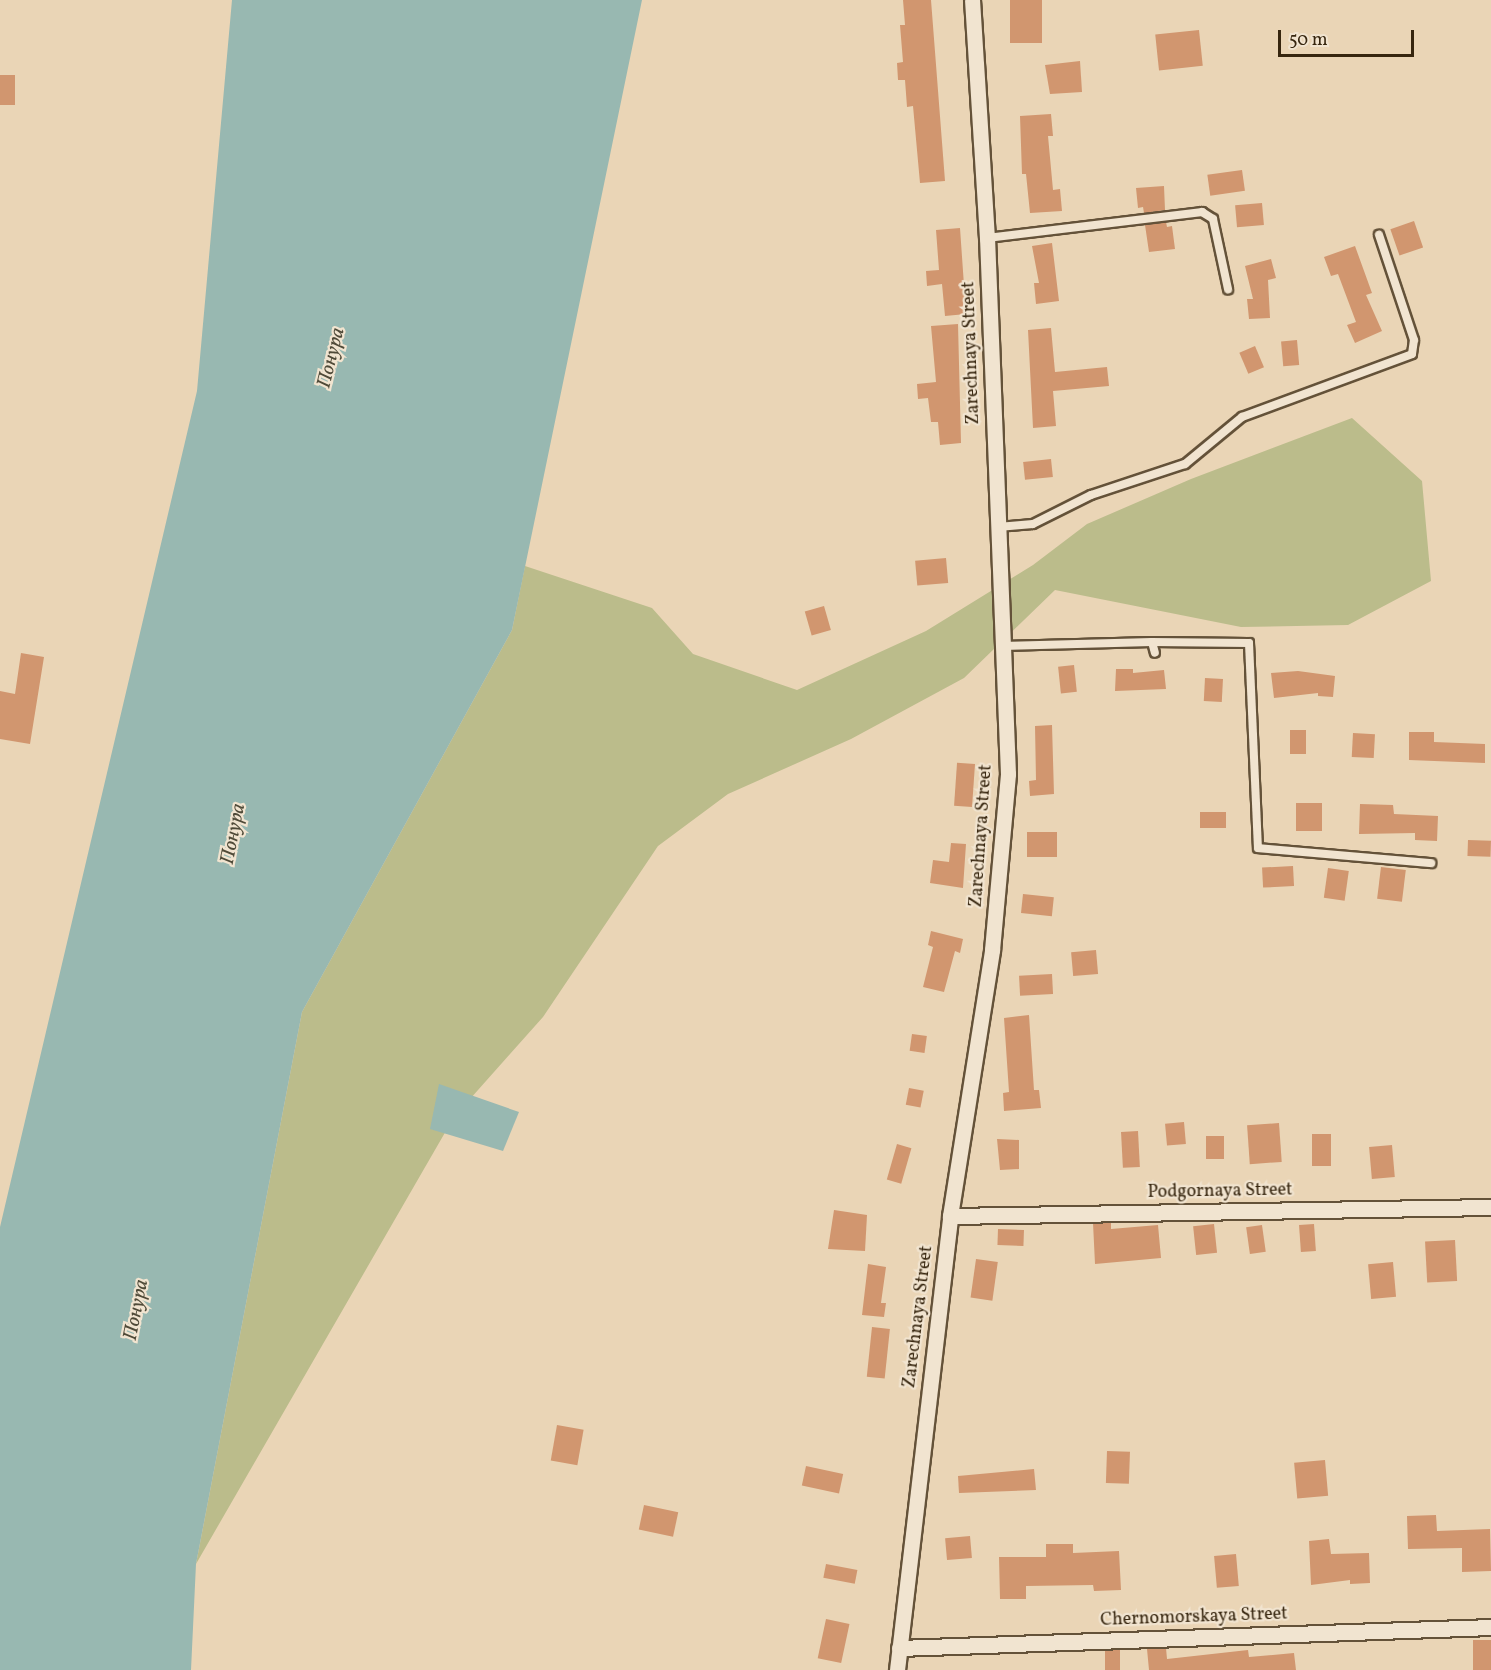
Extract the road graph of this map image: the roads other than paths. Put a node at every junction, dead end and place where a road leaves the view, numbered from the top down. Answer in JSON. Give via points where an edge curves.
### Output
{"nodes":[{"id":1,"x":972,"y":0,"type":"edge"},
{"id":2,"x":1379,"y":235,"type":"dead end"},
{"id":3,"x":987,"y":238,"type":"junction"},
{"id":4,"x":1228,"y":290,"type":"dead end"},
{"id":5,"x":998,"y":527,"type":"junction"},
{"id":6,"x":1152,"y":642,"type":"junction"},
{"id":7,"x":1002,"y":646,"type":"junction"},
{"id":8,"x":1155,"y":653,"type":"dead end"},
{"id":9,"x":1431,"y":863,"type":"dead end"},
{"id":10,"x":1491,"y":1207,"type":"edge"},
{"id":11,"x":950,"y":1215,"type":"junction"},
{"id":12,"x":1491,"y":1627,"type":"edge"},
{"id":13,"x":899,"y":1648,"type":"junction"},
{"id":14,"x":897,"y":1670,"type":"edge"}],
"edges":[{"from":1,"to":3,"type":"street","name":"Zarechnaya Street"},
{"from":2,"to":5,"type":"lane","via":[[1414,340],[1412,354],[1242,417],[1185,464],[1091,495],[1033,524]]},
{"from":3,"to":4,"type":"lane","via":[[1202,212],[1213,219]]},
{"from":3,"to":5,"type":"street","name":"Zarechnaya Street"},
{"from":5,"to":7,"type":"street","name":"Zarechnaya Street"},
{"from":6,"to":7,"type":"lane"},
{"from":6,"to":8,"type":"lane"},
{"from":6,"to":9,"type":"lane","via":[[1249,643],[1258,848]]},
{"from":7,"to":11,"type":"street","name":"Zarechnaya Street","via":[[1007,786],[992,950]]},
{"from":10,"to":11,"type":"street","name":"Podgornaya Street"},
{"from":11,"to":13,"type":"street","name":"Zarechnaya Street"},
{"from":12,"to":13,"type":"street","name":"Chernomorskaya Street"},
{"from":13,"to":14,"type":"street","name":"Zarechnaya Street"}]}
